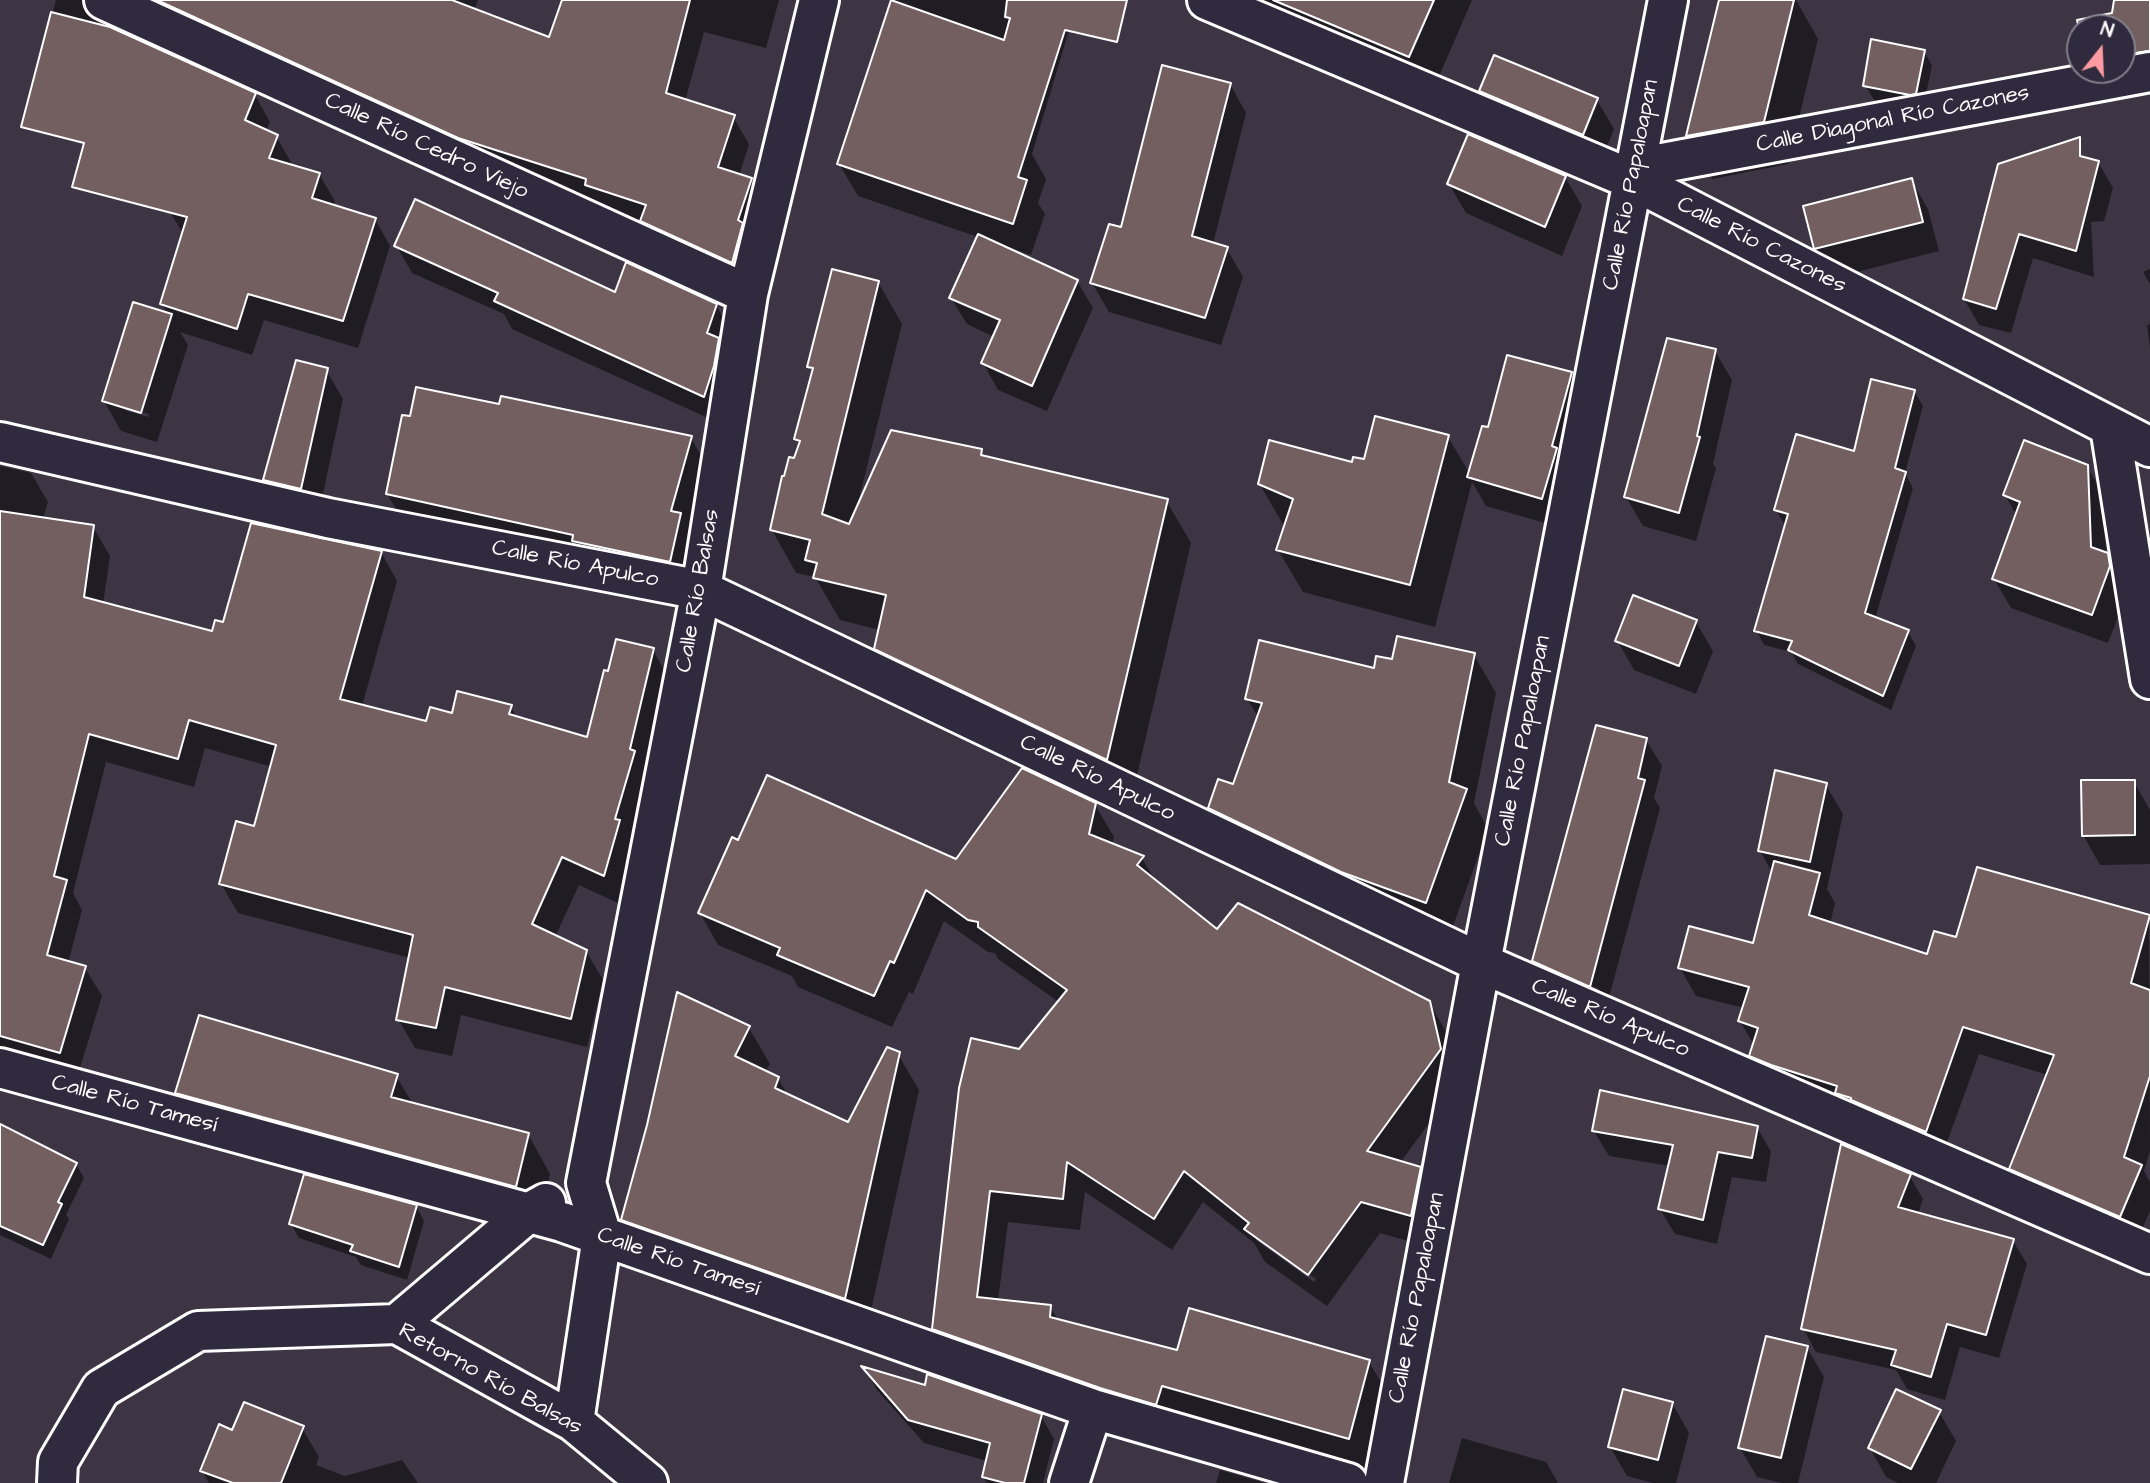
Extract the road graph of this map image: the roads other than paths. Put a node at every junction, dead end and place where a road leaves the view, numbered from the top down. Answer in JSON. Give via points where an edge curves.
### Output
{"nodes":[{"id":1,"x":104,"y":0,"type":"edge"},
{"id":2,"x":819,"y":0,"type":"edge"},
{"id":3,"x":1207,"y":0,"type":"edge"},
{"id":4,"x":1668,"y":0,"type":"edge"},
{"id":5,"x":2150,"y":72,"type":"edge"},
{"id":6,"x":1635,"y":174,"type":"junction"},
{"id":7,"x":748,"y":294,"type":"junction"},
{"id":8,"x":2110,"y":427,"type":"junction"},
{"id":9,"x":0,"y":442,"type":"edge"},
{"id":10,"x":2150,"y":447,"type":"edge"},
{"id":11,"x":701,"y":590,"type":"junction"},
{"id":12,"x":2150,"y":679,"type":"edge"},
{"id":13,"x":1481,"y":963,"type":"junction"},
{"id":14,"x":0,"y":1068,"type":"edge"},
{"id":15,"x":586,"y":1184,"type":"junction"},
{"id":16,"x":528,"y":1213,"type":"junction"},
{"id":17,"x":602,"y":1236,"type":"junction"},
{"id":18,"x":2150,"y":1254,"type":"edge"},
{"id":19,"x":397,"y":1324,"type":"junction"},
{"id":20,"x":1093,"y":1409,"type":"junction"},
{"id":21,"x":574,"y":1422,"type":"junction"},
{"id":22,"x":57,"y":1483,"type":"edge"},
{"id":23,"x":648,"y":1483,"type":"edge"},
{"id":24,"x":1069,"y":1483,"type":"edge"},
{"id":25,"x":1348,"y":1483,"type":"edge"},
{"id":26,"x":1384,"y":1483,"type":"edge"}],
"edges":[{"from":1,"to":7,"type":"street","name":"Calle Río Cedro Viejo"},
{"from":2,"to":7,"type":"street","name":"Calle Río Balsas"},
{"from":3,"to":6,"type":"street","name":"Calle Río Cazones"},
{"from":4,"to":6,"type":"street","name":"Calle Río Papaloapan"},
{"from":5,"to":6,"type":"street","name":"Calle Diagonal Río Cazones"},
{"from":6,"to":8,"type":"street","name":"Calle Río Cazones"},
{"from":6,"to":13,"type":"street","name":"Calle Río Papaloapan"},
{"from":7,"to":11,"type":"street","name":"Calle Río Balsas"},
{"from":8,"to":10,"type":"street","name":"Calle Río Cazones"},
{"from":8,"to":12,"type":"street"},
{"from":9,"to":11,"type":"street","name":"Calle Río Apulco","via":[[328,518]]},
{"from":11,"to":13,"type":"street","name":"Calle Río Apulco"},
{"from":11,"to":15,"type":"street","name":"Calle Río Balsas"},
{"from":13,"to":18,"type":"street","name":"Calle Río Apulco"},
{"from":13,"to":26,"type":"street","name":"Calle Río Papaloapan"},
{"from":14,"to":16,"type":"street","name":"Calle Río Tamesí"},
{"from":15,"to":16,"type":"street"},
{"from":15,"to":17,"type":"street","name":"Calle Río Balsas"},
{"from":16,"to":17,"type":"street","name":"Calle Río Tamesí"},
{"from":16,"to":19,"type":"street"},
{"from":17,"to":20,"type":"street","name":"Calle Río Tamesí"},
{"from":17,"to":21,"type":"street","name":"Calle Río Balsas"},
{"from":19,"to":21,"type":"street","name":"Retorno Río Balsas"},
{"from":19,"to":22,"type":"street","name":"Retorno Río Balsas","via":[[198,1331],[101,1389],[58,1462]]},
{"from":20,"to":24,"type":"street"},
{"from":20,"to":25,"type":"street","name":"Calle Río Tamesí"},
{"from":21,"to":23,"type":"street","name":"Retorno Río Balsas"}]}
